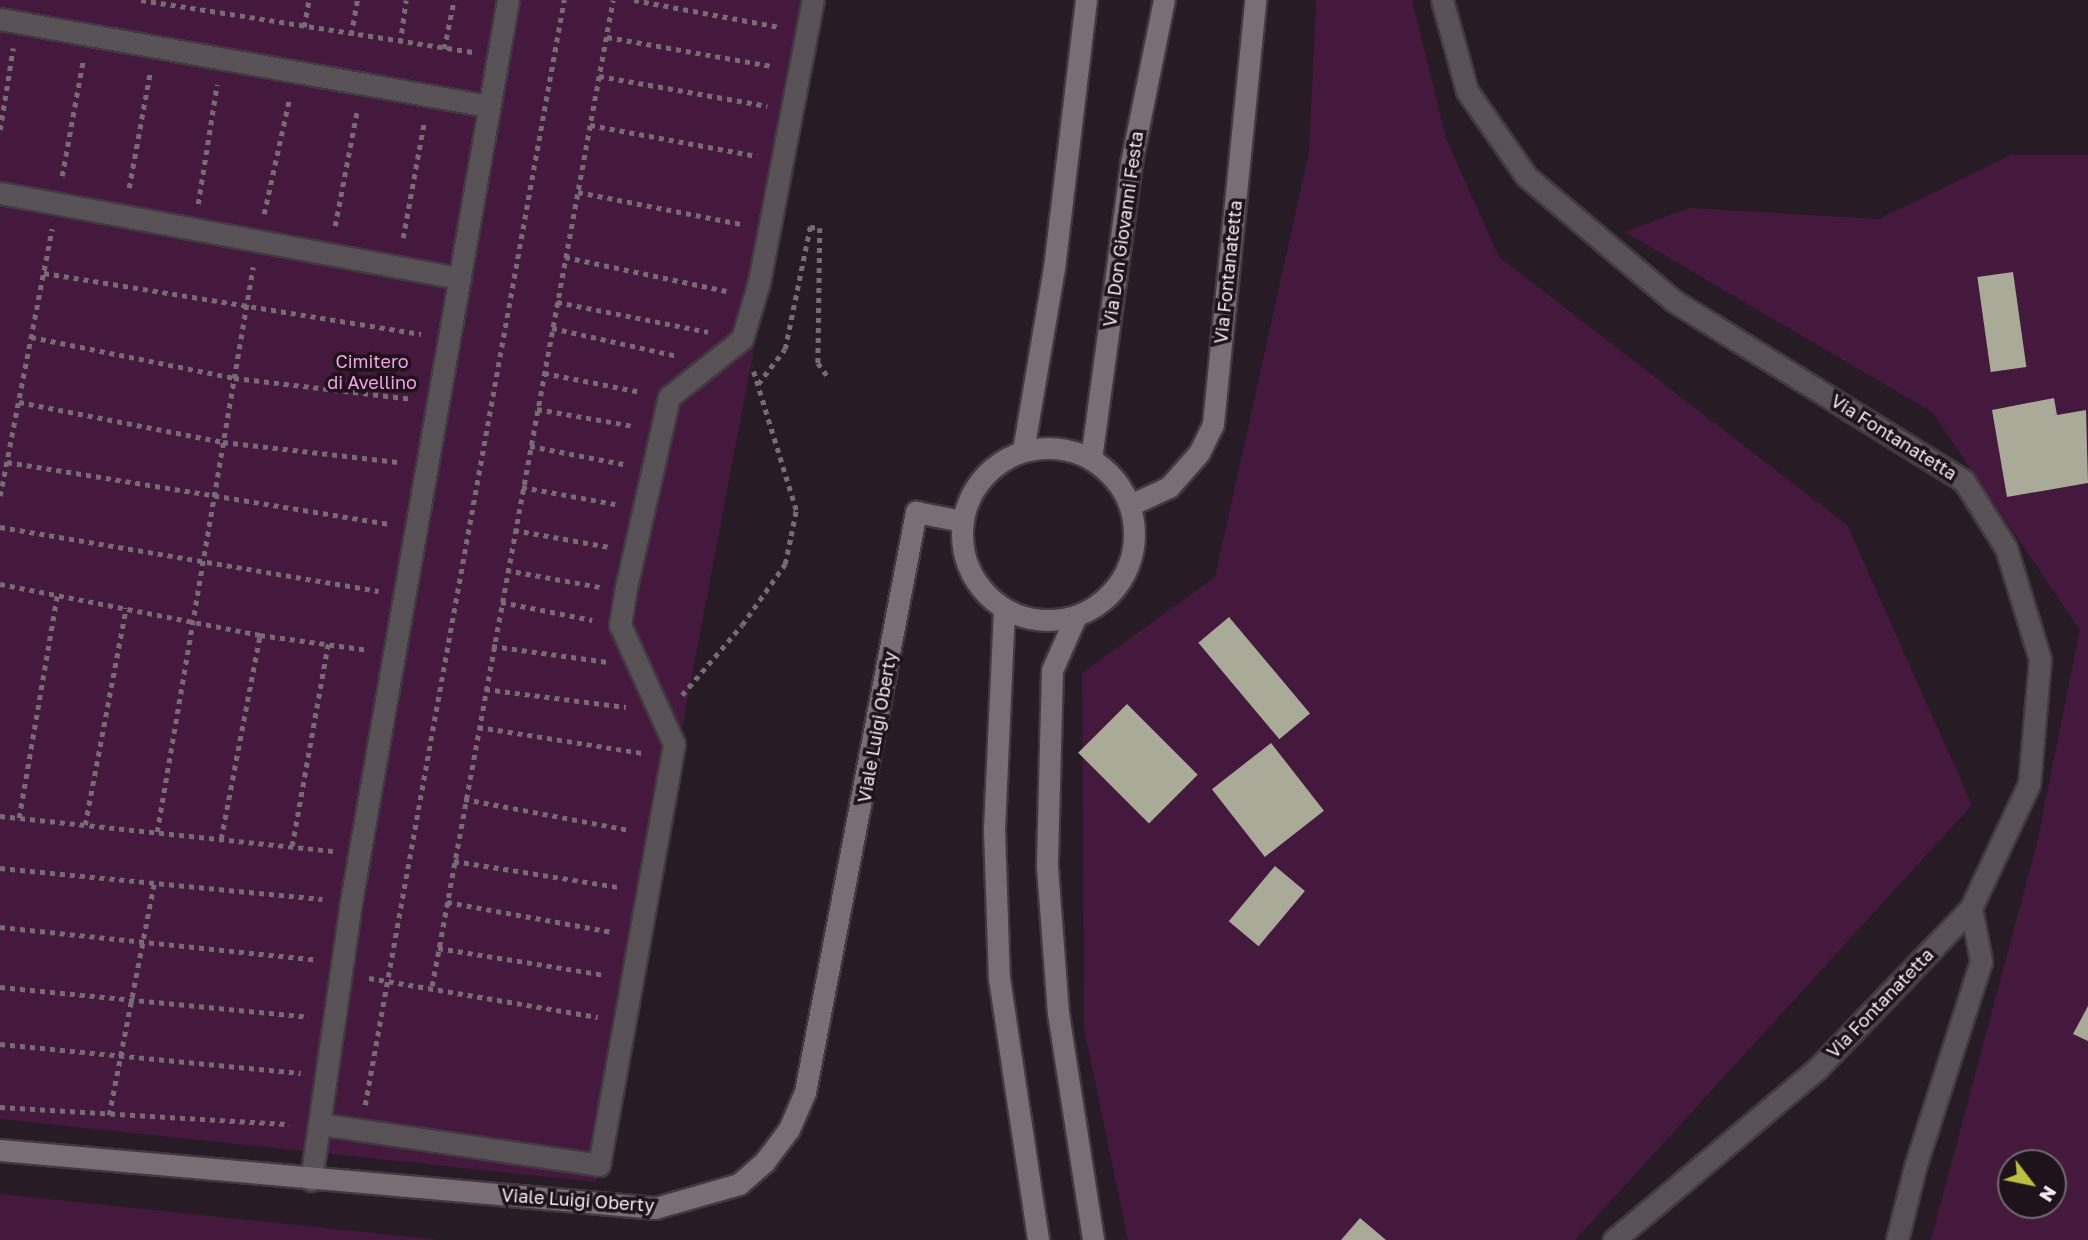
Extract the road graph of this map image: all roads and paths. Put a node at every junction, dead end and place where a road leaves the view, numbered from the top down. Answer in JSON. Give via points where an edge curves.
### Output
{"nodes":[{"id":1,"x":141,"y":0,"type":"edge"},
{"id":2,"x":309,"y":0,"type":"edge"},
{"id":3,"x":357,"y":0,"type":"edge"},
{"id":4,"x":406,"y":0,"type":"edge"},
{"id":5,"x":454,"y":0,"type":"edge"},
{"id":6,"x":508,"y":0,"type":"edge"},
{"id":7,"x":564,"y":0,"type":"edge"},
{"id":8,"x":613,"y":0,"type":"edge"},
{"id":9,"x":634,"y":0,"type":"edge"},
{"id":10,"x":813,"y":0,"type":"edge"},
{"id":11,"x":1086,"y":0,"type":"edge"},
{"id":12,"x":1164,"y":0,"type":"edge"},
{"id":13,"x":1255,"y":0,"type":"edge"},
{"id":14,"x":1442,"y":0,"type":"edge"},
{"id":15,"x":9,"y":21,"type":"edge"},
{"id":16,"x":304,"y":27,"type":"junction"},
{"id":17,"x":807,"y":32,"type":"junction"},
{"id":18,"x":88,"y":35,"type":"junction"},
{"id":19,"x":351,"y":36,"type":"junction"},
{"id":20,"x":607,"y":37,"type":"junction"},
{"id":21,"x":400,"y":43,"type":"junction"},
{"id":22,"x":155,"y":47,"type":"junction"},
{"id":23,"x":444,"y":49,"type":"junction"},
{"id":24,"x":498,"y":55,"type":"junction"},
{"id":25,"x":221,"y":58,"type":"junction"},
{"id":26,"x":296,"y":71,"type":"junction"},
{"id":27,"x":799,"y":71,"type":"junction"},
{"id":28,"x":599,"y":76,"type":"junction"},
{"id":29,"x":363,"y":83,"type":"junction"},
{"id":30,"x":429,"y":95,"type":"junction"},
{"id":31,"x":489,"y":106,"type":"junction"},
{"id":32,"x":792,"y":110,"type":"junction"},
{"id":33,"x":590,"y":125,"type":"junction"},
{"id":34,"x":0,"y":131,"type":"edge"},
{"id":35,"x":782,"y":161,"type":"junction"},
{"id":36,"x":578,"y":192,"type":"junction"},
{"id":37,"x":0,"y":193,"type":"edge"},
{"id":38,"x":57,"y":204,"type":"junction"},
{"id":39,"x":124,"y":216,"type":"junction"},
{"id":40,"x":194,"y":229,"type":"junction"},
{"id":41,"x":769,"y":229,"type":"junction"},
{"id":42,"x":258,"y":241,"type":"junction"},
{"id":43,"x":329,"y":254,"type":"junction"},
{"id":44,"x":565,"y":257,"type":"junction"},
{"id":45,"x":398,"y":267,"type":"junction"},
{"id":46,"x":44,"y":273,"type":"junction"},
{"id":47,"x":460,"y":278,"type":"junction"},
{"id":48,"x":754,"y":297,"type":"junction"},
{"id":49,"x":557,"y":302,"type":"junction"},
{"id":50,"x":246,"y":308,"type":"junction"},
{"id":51,"x":552,"y":328,"type":"junction"},
{"id":52,"x":31,"y":337,"type":"junction"},
{"id":53,"x":449,"y":339,"type":"junction"},
{"id":54,"x":743,"y":339,"type":"junction"},
{"id":55,"x":715,"y":364,"type":"junction"},
{"id":56,"x":544,"y":373,"type":"junction"},
{"id":57,"x":234,"y":378,"type":"junction"},
{"id":58,"x":829,"y":378,"type":"dead end"},
{"id":59,"x":758,"y":384,"type":"junction"},
{"id":60,"x":669,"y":397,"type":"junction"},
{"id":61,"x":19,"y":402,"type":"junction"},
{"id":62,"x":438,"y":402,"type":"junction"},
{"id":63,"x":537,"y":409,"type":"junction"},
{"id":64,"x":661,"y":432,"type":"junction"},
{"id":65,"x":223,"y":442,"type":"junction"},
{"id":66,"x":530,"y":446,"type":"junction"},
{"id":67,"x":1023,"y":451,"type":"junction"},
{"id":68,"x":1091,"y":459,"type":"junction"},
{"id":69,"x":7,"y":462,"type":"junction"},
{"id":70,"x":427,"y":466,"type":"junction"},
{"id":71,"x":652,"y":470,"type":"junction"},
{"id":72,"x":522,"y":488,"type":"junction"},
{"id":73,"x":0,"y":496,"type":"edge"},
{"id":74,"x":214,"y":496,"type":"junction"},
{"id":75,"x":1130,"y":505,"type":"junction"},
{"id":76,"x":644,"y":509,"type":"junction"},
{"id":77,"x":962,"y":521,"type":"junction"},
{"id":78,"x":0,"y":527,"type":"edge"},
{"id":79,"x":416,"y":528,"type":"junction"},
{"id":80,"x":514,"y":530,"type":"junction"},
{"id":81,"x":634,"y":552,"type":"junction"},
{"id":82,"x":203,"y":561,"type":"junction"},
{"id":83,"x":506,"y":570,"type":"junction"},
{"id":84,"x":0,"y":584,"type":"edge"},
{"id":85,"x":625,"y":592,"type":"junction"},
{"id":86,"x":57,"y":595,"type":"junction"},
{"id":87,"x":404,"y":595,"type":"junction"},
{"id":88,"x":501,"y":601,"type":"junction"},
{"id":89,"x":126,"y":608,"type":"junction"},
{"id":90,"x":1004,"y":609,"type":"junction"},
{"id":91,"x":1076,"y":616,"type":"junction"},
{"id":92,"x":193,"y":621,"type":"junction"},
{"id":93,"x":620,"y":625,"type":"junction"},
{"id":94,"x":260,"y":635,"type":"junction"},
{"id":95,"x":328,"y":643,"type":"junction"},
{"id":96,"x":492,"y":646,"type":"junction"},
{"id":97,"x":394,"y":655,"type":"junction"},
{"id":98,"x":640,"y":667,"type":"junction"},
{"id":99,"x":485,"y":689,"type":"junction"},
{"id":100,"x":690,"y":690,"type":"dead end"},
{"id":101,"x":660,"y":712,"type":"junction"},
{"id":102,"x":478,"y":727,"type":"junction"},
{"id":103,"x":672,"y":758,"type":"junction"},
{"id":104,"x":464,"y":799,"type":"junction"},
{"id":105,"x":0,"y":816,"type":"edge"},
{"id":106,"x":19,"y":818,"type":"junction"},
{"id":107,"x":85,"y":825,"type":"junction"},
{"id":108,"x":157,"y":832,"type":"junction"},
{"id":109,"x":658,"y":835,"type":"junction"},
{"id":110,"x":221,"y":839,"type":"junction"},
{"id":111,"x":292,"y":846,"type":"junction"},
{"id":112,"x":359,"y":853,"type":"junction"},
{"id":113,"x":454,"y":861,"type":"junction"},
{"id":114,"x":0,"y":868,"type":"edge"},
{"id":115,"x":154,"y":883,"type":"junction"},
{"id":116,"x":648,"y":892,"type":"junction"},
{"id":117,"x":351,"y":902,"type":"junction"},
{"id":118,"x":447,"y":902,"type":"junction"},
{"id":119,"x":1971,"y":908,"type":"junction"},
{"id":120,"x":0,"y":927,"type":"edge"},
{"id":121,"x":640,"y":937,"type":"junction"},
{"id":122,"x":144,"y":942,"type":"junction"},
{"id":123,"x":439,"y":948,"type":"junction"},
{"id":124,"x":341,"y":968,"type":"junction"},
{"id":125,"x":387,"y":980,"type":"junction"},
{"id":126,"x":633,"y":980,"type":"junction"},
{"id":127,"x":432,"y":986,"type":"junction"},
{"id":128,"x":0,"y":987,"type":"edge"},
{"id":129,"x":134,"y":1000,"type":"junction"},
{"id":130,"x":334,"y":1019,"type":"junction"},
{"id":131,"x":626,"y":1021,"type":"junction"},
{"id":132,"x":0,"y":1044,"type":"edge"},
{"id":133,"x":122,"y":1056,"type":"junction"},
{"id":134,"x":326,"y":1075,"type":"junction"},
{"id":135,"x":0,"y":1107,"type":"edge"},
{"id":136,"x":109,"y":1115,"type":"junction"},
{"id":137,"x":319,"y":1124,"type":"junction"},
{"id":138,"x":361,"y":1130,"type":"junction"},
{"id":139,"x":0,"y":1150,"type":"edge"},
{"id":140,"x":311,"y":1180,"type":"junction"},
{"id":141,"x":1038,"y":1240,"type":"edge"},
{"id":142,"x":1093,"y":1240,"type":"edge"},
{"id":143,"x":1614,"y":1240,"type":"edge"},
{"id":144,"x":1897,"y":1240,"type":"edge"}],
"edges":[{"from":1,"to":16,"type":"path"},
{"from":2,"to":16,"type":"path"},
{"from":3,"to":19,"type":"path"},
{"from":4,"to":21,"type":"path"},
{"from":5,"to":23,"type":"path"},
{"from":6,"to":24,"type":"street"},
{"from":7,"to":125,"type":"path"},
{"from":8,"to":20,"type":"path"},
{"from":9,"to":17,"type":"path"},
{"from":10,"to":17,"type":"street"},
{"from":11,"to":67,"type":"main road","via":[[1054,268]]},
{"from":12,"to":68,"type":"main road","name":"Via Don Giovanni Festa","via":[[1131,163]]},
{"from":13,"to":75,"type":"main road","name":"Via Fontanatetta","via":[[1213,424],[1199,453],[1169,487]]},
{"from":14,"to":119,"type":"street","name":"Via Fontanatetta","via":[[1467,91],[1526,176],[1674,302],[1964,481],[2006,548],[2040,659],[2029,784]]},
{"from":15,"to":18,"type":"street"},
{"from":15,"to":34,"type":"path"},
{"from":16,"to":19,"type":"path"},
{"from":17,"to":27,"type":"street"},
{"from":18,"to":22,"type":"street"},
{"from":18,"to":38,"type":"path"},
{"from":19,"to":21,"type":"path"},
{"from":20,"to":27,"type":"path"},
{"from":20,"to":28,"type":"path"},
{"from":21,"to":23,"type":"path"},
{"from":22,"to":25,"type":"street"},
{"from":22,"to":39,"type":"path"},
{"from":23,"to":24,"type":"path"},
{"from":24,"to":31,"type":"street"},
{"from":25,"to":26,"type":"street"},
{"from":25,"to":40,"type":"path"},
{"from":26,"to":29,"type":"street"},
{"from":26,"to":42,"type":"path"},
{"from":27,"to":32,"type":"street"},
{"from":28,"to":32,"type":"path"},
{"from":28,"to":33,"type":"path"},
{"from":29,"to":30,"type":"street"},
{"from":29,"to":43,"type":"path"},
{"from":30,"to":31,"type":"street"},
{"from":30,"to":45,"type":"path"},
{"from":31,"to":47,"type":"street"},
{"from":32,"to":35,"type":"street"},
{"from":33,"to":35,"type":"path"},
{"from":33,"to":36,"type":"path"},
{"from":35,"to":41,"type":"street"},
{"from":36,"to":41,"type":"path"},
{"from":36,"to":44,"type":"path"},
{"from":37,"to":38,"type":"street"},
{"from":38,"to":39,"type":"street"},
{"from":38,"to":46,"type":"path"},
{"from":39,"to":40,"type":"street"},
{"from":40,"to":42,"type":"street"},
{"from":41,"to":48,"type":"street"},
{"from":42,"to":43,"type":"street"},
{"from":42,"to":50,"type":"path"},
{"from":43,"to":45,"type":"street"},
{"from":44,"to":48,"type":"path"},
{"from":44,"to":49,"type":"path"},
{"from":45,"to":47,"type":"street"},
{"from":46,"to":50,"type":"path"},
{"from":46,"to":52,"type":"path"},
{"from":47,"to":53,"type":"street"},
{"from":48,"to":54,"type":"street"},
{"from":49,"to":51,"type":"path"},
{"from":49,"to":54,"type":"path"},
{"from":50,"to":53,"type":"path"},
{"from":50,"to":57,"type":"path"},
{"from":51,"to":55,"type":"path"},
{"from":51,"to":56,"type":"path"},
{"from":52,"to":57,"type":"path"},
{"from":52,"to":61,"type":"path"},
{"from":53,"to":62,"type":"street"},
{"from":54,"to":55,"type":"street"},
{"from":54,"to":59,"type":"path"},
{"from":55,"to":60,"type":"street"},
{"from":56,"to":60,"type":"path"},
{"from":56,"to":63,"type":"path"},
{"from":57,"to":62,"type":"path"},
{"from":57,"to":65,"type":"path"},
{"from":58,"to":59,"type":"path","via":[[818,363],[820,228],[810,227],[785,349]]},
{"from":59,"to":100,"type":"path","via":[[796,510],[785,564]]},
{"from":60,"to":64,"type":"street"},
{"from":61,"to":65,"type":"path"},
{"from":61,"to":69,"type":"path"},
{"from":62,"to":70,"type":"street"},
{"from":63,"to":64,"type":"path"},
{"from":63,"to":66,"type":"path"},
{"from":64,"to":71,"type":"street"},
{"from":65,"to":70,"type":"path"},
{"from":65,"to":74,"type":"path"},
{"from":66,"to":71,"type":"path"},
{"from":66,"to":72,"type":"path"},
{"from":67,"to":68,"type":"main road","via":[[1070,450]]},
{"from":67,"to":77,"type":"main road","via":[[983,477]]},
{"from":68,"to":75,"type":"main road","via":[[1121,487]]},
{"from":69,"to":73,"type":"path"},
{"from":69,"to":74,"type":"path"},
{"from":70,"to":79,"type":"street"},
{"from":71,"to":76,"type":"street"},
{"from":72,"to":76,"type":"path"},
{"from":72,"to":80,"type":"path"},
{"from":74,"to":79,"type":"path"},
{"from":74,"to":82,"type":"path"},
{"from":75,"to":91,"type":"main road","via":[[1135,532],[1131,559],[1119,584],[1100,604]]},
{"from":76,"to":81,"type":"street"},
{"from":77,"to":90,"type":"main road","via":[[962,547],[970,571],[984,593]]},
{"from":77,"to":140,"type":"main road","name":"Viale Luigi Oberty","via":[[916,512],[805,1092],[789,1129],[765,1161],[739,1184],[655,1208]]},
{"from":78,"to":82,"type":"path"},
{"from":79,"to":87,"type":"street"},
{"from":80,"to":81,"type":"path"},
{"from":80,"to":83,"type":"path"},
{"from":81,"to":85,"type":"street"},
{"from":82,"to":87,"type":"path"},
{"from":82,"to":92,"type":"path"},
{"from":83,"to":85,"type":"path"},
{"from":83,"to":88,"type":"path"},
{"from":84,"to":86,"type":"path"},
{"from":85,"to":93,"type":"street"},
{"from":86,"to":89,"type":"path"},
{"from":86,"to":106,"type":"path"},
{"from":87,"to":97,"type":"street"},
{"from":88,"to":93,"type":"path"},
{"from":88,"to":96,"type":"path"},
{"from":89,"to":92,"type":"path"},
{"from":89,"to":107,"type":"path"},
{"from":90,"to":91,"type":"main road","via":[[1027,619],[1052,621]]},
{"from":90,"to":141,"type":"main road","via":[[994,830],[999,978]]},
{"from":91,"to":142,"type":"main road","via":[[1052,670],[1047,867],[1058,1013]]},
{"from":92,"to":94,"type":"path"},
{"from":92,"to":108,"type":"path"},
{"from":93,"to":98,"type":"street"},
{"from":94,"to":95,"type":"path"},
{"from":94,"to":110,"type":"path"},
{"from":95,"to":97,"type":"path"},
{"from":95,"to":111,"type":"path"},
{"from":96,"to":98,"type":"path"},
{"from":96,"to":99,"type":"path"},
{"from":97,"to":112,"type":"street"},
{"from":98,"to":101,"type":"street"},
{"from":99,"to":101,"type":"path"},
{"from":99,"to":102,"type":"path"},
{"from":101,"to":103,"type":"street","via":[[674,744]]},
{"from":102,"to":103,"type":"path"},
{"from":102,"to":104,"type":"path"},
{"from":103,"to":109,"type":"street"},
{"from":104,"to":109,"type":"path"},
{"from":104,"to":113,"type":"path"},
{"from":105,"to":106,"type":"path"},
{"from":106,"to":107,"type":"path"},
{"from":107,"to":108,"type":"path"},
{"from":108,"to":110,"type":"path"},
{"from":109,"to":116,"type":"street"},
{"from":110,"to":111,"type":"path"},
{"from":111,"to":112,"type":"path"},
{"from":112,"to":117,"type":"street"},
{"from":113,"to":116,"type":"path"},
{"from":113,"to":118,"type":"path"},
{"from":114,"to":115,"type":"path"},
{"from":115,"to":117,"type":"path"},
{"from":115,"to":122,"type":"path"},
{"from":116,"to":121,"type":"street"},
{"from":117,"to":124,"type":"street"},
{"from":118,"to":121,"type":"path"},
{"from":118,"to":123,"type":"path"},
{"from":119,"to":143,"type":"street","name":"Via Fontanatetta","via":[[1818,1068]]},
{"from":119,"to":144,"type":"street","via":[[1982,961],[1915,1167]]},
{"from":120,"to":122,"type":"path"},
{"from":121,"to":126,"type":"street"},
{"from":122,"to":124,"type":"path"},
{"from":122,"to":129,"type":"path"},
{"from":123,"to":126,"type":"path"},
{"from":123,"to":127,"type":"path"},
{"from":124,"to":125,"type":"path"},
{"from":124,"to":130,"type":"street"},
{"from":125,"to":127,"type":"path"},
{"from":125,"to":138,"type":"path"},
{"from":126,"to":131,"type":"street"},
{"from":127,"to":131,"type":"path"},
{"from":128,"to":129,"type":"path"},
{"from":129,"to":130,"type":"path"},
{"from":129,"to":133,"type":"path"},
{"from":130,"to":134,"type":"street"},
{"from":131,"to":138,"type":"street","via":[[600,1165]]},
{"from":132,"to":133,"type":"path"},
{"from":133,"to":134,"type":"path"},
{"from":133,"to":136,"type":"path"},
{"from":134,"to":137,"type":"street"},
{"from":135,"to":136,"type":"path"},
{"from":136,"to":137,"type":"path"},
{"from":137,"to":138,"type":"street"},
{"from":137,"to":140,"type":"street"},
{"from":139,"to":140,"type":"main road","name":"Viale Luigi Oberty"}]}
